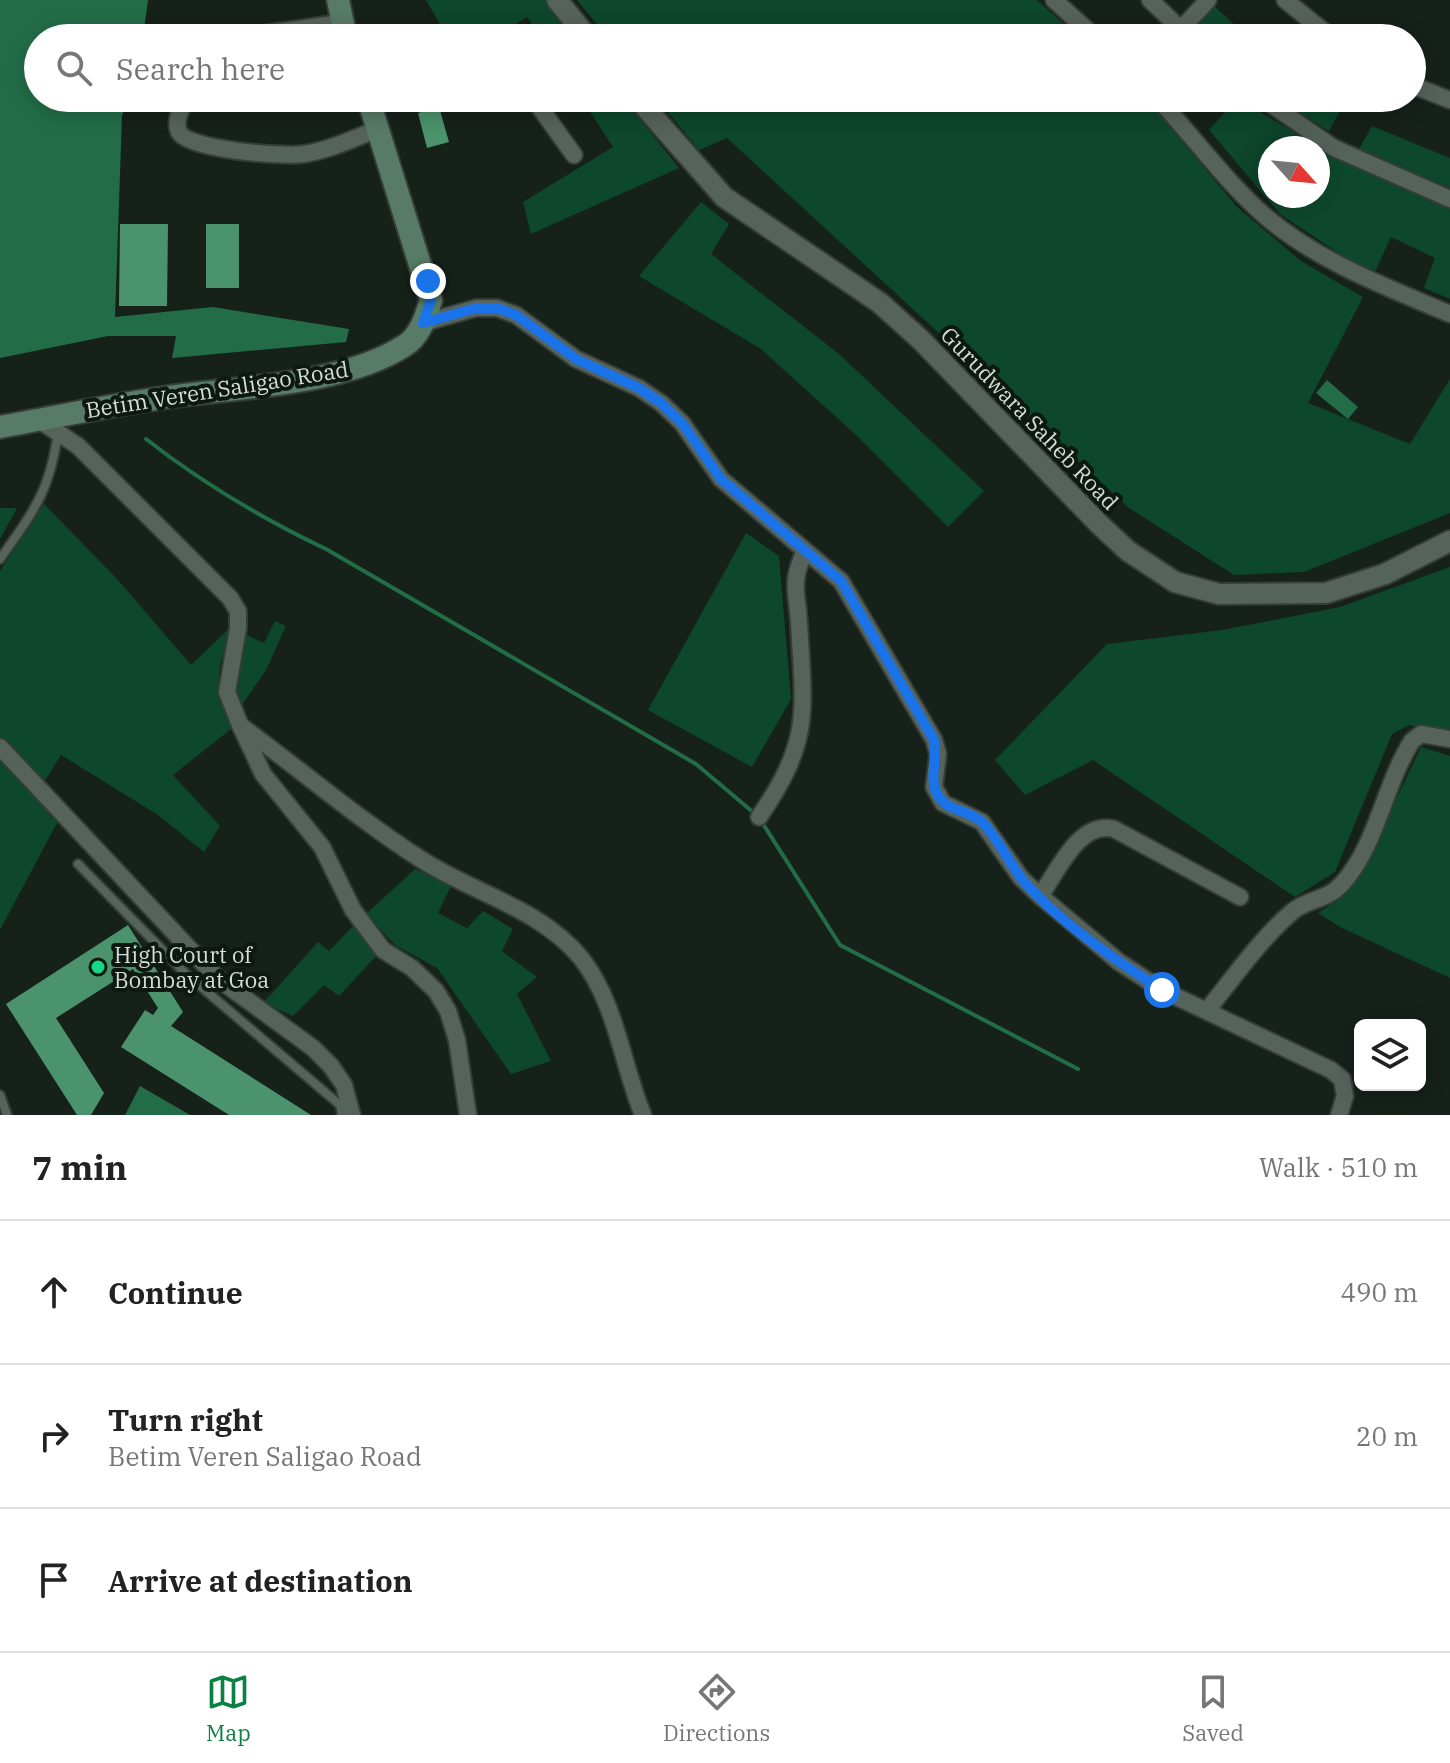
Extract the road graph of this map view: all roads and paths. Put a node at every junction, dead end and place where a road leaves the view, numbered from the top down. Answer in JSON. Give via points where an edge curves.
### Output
{"nodes":[{"id":1,"x":338,"y":0,"type":"edge"},
{"id":2,"x":557,"y":0,"type":"edge"},
{"id":3,"x":1054,"y":0,"type":"edge"},
{"id":4,"x":1150,"y":0,"type":"edge"},
{"id":5,"x":1208,"y":0,"type":"edge"},
{"id":6,"x":1285,"y":0,"type":"edge"},
{"id":7,"x":343,"y":24,"type":"edge"},
{"id":8,"x":577,"y":24,"type":"edge"},
{"id":9,"x":1081,"y":24,"type":"edge"},
{"id":10,"x":1171,"y":24,"type":"edge"},
{"id":11,"x":1189,"y":24,"type":"edge"},
{"id":12,"x":1315,"y":24,"type":"edge"},
{"id":13,"x":1426,"y":91,"type":"edge"},
{"id":14,"x":1450,"y":100,"type":"edge"},
{"id":15,"x":180,"y":112,"type":"edge"},
{"id":16,"x":376,"y":112,"type":"edge"},
{"id":17,"x":543,"y":112,"type":"edge"},
{"id":18,"x":649,"y":112,"type":"edge"},
{"id":19,"x":1169,"y":112,"type":"edge"},
{"id":20,"x":1282,"y":112,"type":"edge"},
{"id":21,"x":380,"y":128,"type":"junction"},
{"id":22,"x":574,"y":155,"type":"dead end"},
{"id":23,"x":1450,"y":199,"type":"edge"},
{"id":24,"x":1450,"y":314,"type":"edge"},
{"id":25,"x":423,"y":323,"type":"junction"},
{"id":26,"x":48,"y":426,"type":"junction"},
{"id":27,"x":0,"y":427,"type":"edge"},
{"id":28,"x":1450,"y":541,"type":"edge"},
{"id":29,"x":805,"y":551,"type":"junction"},
{"id":30,"x":0,"y":559,"type":"edge"},
{"id":31,"x":240,"y":725,"type":"junction"},
{"id":32,"x":1450,"y":739,"type":"edge"},
{"id":33,"x":0,"y":747,"type":"edge"},
{"id":34,"x":759,"y":817,"type":"dead end"},
{"id":35,"x":78,"y":864,"type":"dead end"},
{"id":36,"x":1040,"y":896,"type":"junction"},
{"id":37,"x":1240,"y":897,"type":"dead end"},
{"id":38,"x":1208,"y":1009,"type":"junction"},
{"id":39,"x":0,"y":1095,"type":"edge"},
{"id":40,"x":7,"y":1115,"type":"edge"},
{"id":41,"x":342,"y":1115,"type":"edge"},
{"id":42,"x":352,"y":1115,"type":"edge"},
{"id":43,"x":468,"y":1115,"type":"edge"},
{"id":44,"x":643,"y":1115,"type":"edge"},
{"id":45,"x":1339,"y":1115,"type":"edge"}],
"edges":[{"from":1,"to":7,"type":"main road"},
{"from":2,"to":8,"type":"street"},
{"from":3,"to":9,"type":"street"},
{"from":4,"to":10,"type":"street"},
{"from":5,"to":11,"type":"street"},
{"from":6,"to":12,"type":"street"},
{"from":13,"to":14,"type":"street"},
{"from":15,"to":21,"type":"street","via":[[178,130],[183,138],[256,153],[302,154]]},
{"from":16,"to":21,"type":"main road"},
{"from":17,"to":22,"type":"street"},
{"from":18,"to":28,"type":"street","name":"Gurudwara Saheb Road","via":[[724,197],[880,303],[1099,524],[1175,582],[1219,594],[1326,593],[1385,574]]},
{"from":19,"to":24,"type":"street","via":[[1267,217],[1340,266]]},
{"from":20,"to":23,"type":"street","via":[[1334,148]]},
{"from":21,"to":25,"type":"main road","via":[[428,281],[431,300]]},
{"from":25,"to":26,"type":"main road","name":"Betim Veren Saligao Road","via":[[408,344],[377,361],[86,409]]},
{"from":25,"to":29,"type":"street","via":[[476,308],[497,308],[516,315],[576,359],[639,388],[682,423],[721,479]]},
{"from":26,"to":27,"type":"main road","name":"Betim Veren Saligao Road"},
{"from":26,"to":30,"type":"lane","via":[[49,483]]},
{"from":26,"to":31,"type":"street","via":[[78,446],[230,598],[238,611],[238,628],[227,692]]},
{"from":29,"to":34,"type":"street","via":[[793,587],[804,713],[797,751]]},
{"from":29,"to":36,"type":"street","via":[[841,581],[934,740],[934,787],[943,803],[982,822]]},
{"from":31,"to":43,"type":"street","via":[[263,774],[322,847],[353,910],[375,940],[436,991],[457,1040]]},
{"from":31,"to":44,"type":"street","via":[[423,861],[517,908],[560,938],[581,959],[604,997]]},
{"from":32,"to":38,"type":"street","via":[[1421,734],[1412,741],[1356,865],[1341,886],[1298,907],[1276,926]]},
{"from":33,"to":42,"type":"street","via":[[217,978],[331,1066],[344,1085]]},
{"from":35,"to":41,"type":"lane","via":[[186,974],[340,1105]]},
{"from":36,"to":37,"type":"street","via":[[1085,833],[1101,826]]},
{"from":36,"to":38,"type":"street","via":[[1119,962],[1162,990]]},
{"from":38,"to":45,"type":"street","via":[[1331,1070],[1342,1079],[1345,1096]]},
{"from":39,"to":40,"type":"lane"}]}
